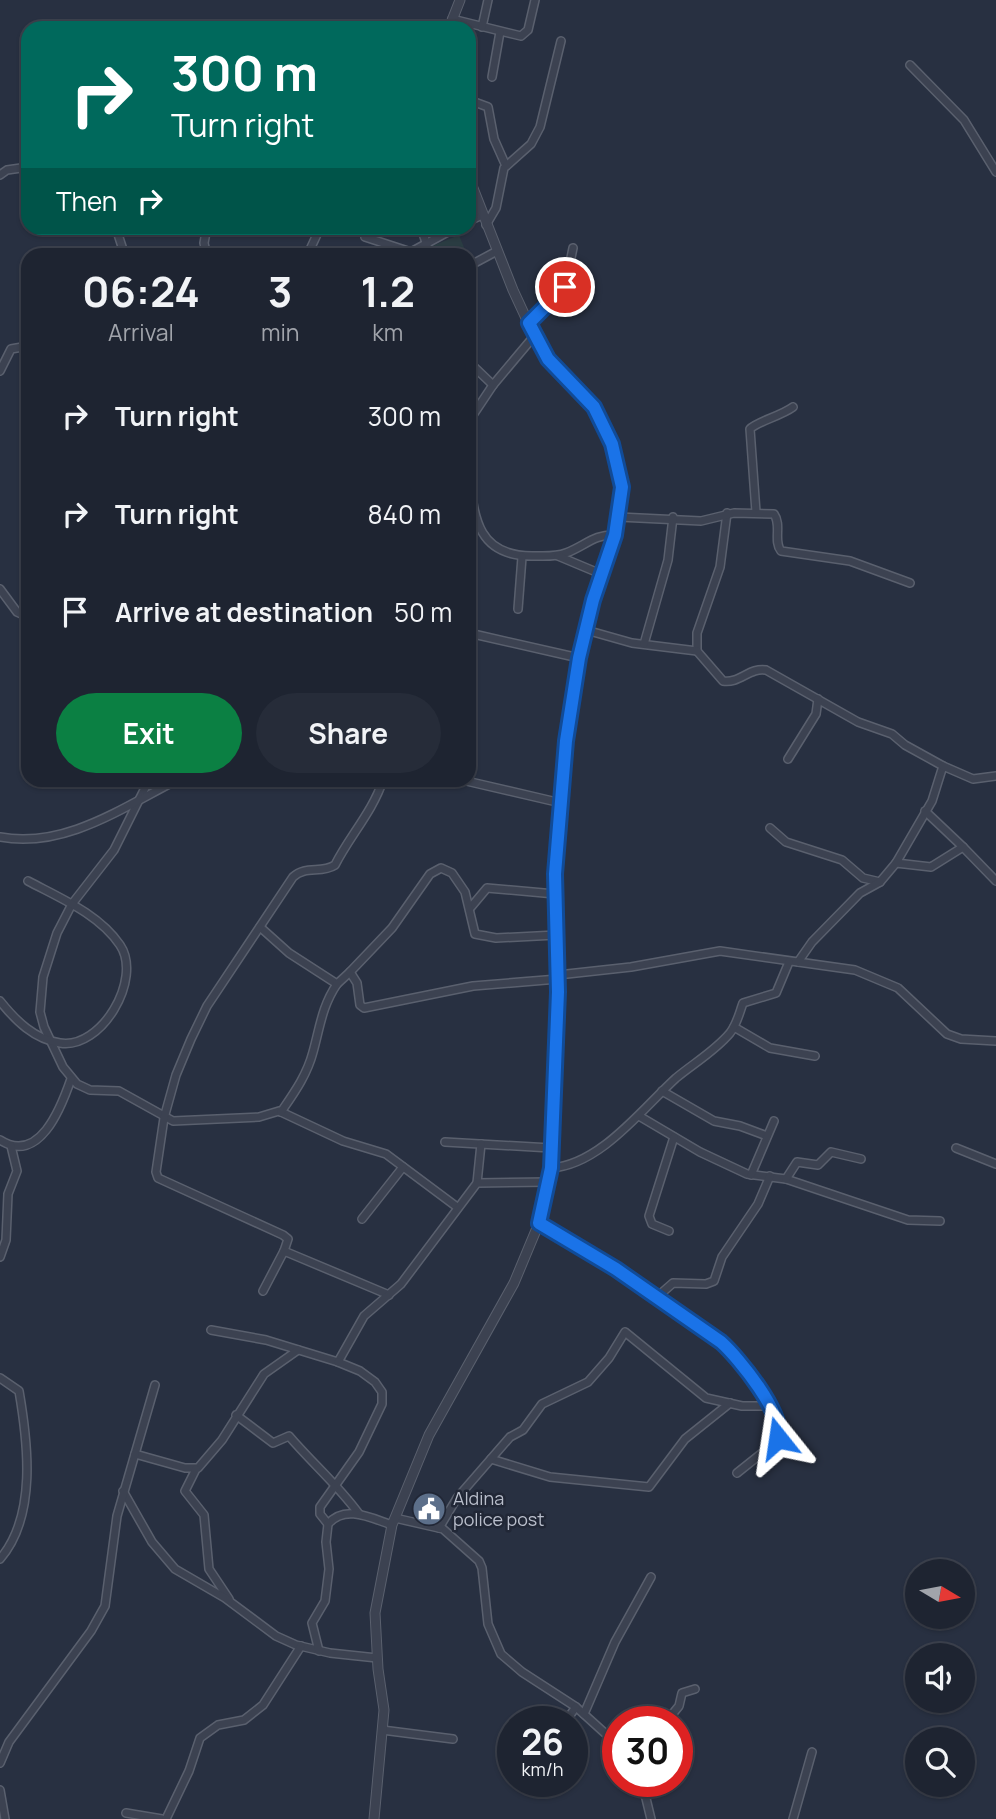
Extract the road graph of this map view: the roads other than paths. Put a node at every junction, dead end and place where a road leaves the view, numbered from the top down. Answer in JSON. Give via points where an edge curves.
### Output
{"nodes":[{"id":1,"x":460,"y":0,"type":"edge"},
{"id":2,"x":488,"y":0,"type":"edge"},
{"id":3,"x":535,"y":0,"type":"edge"},
{"id":4,"x":452,"y":21,"type":"edge"},
{"id":5,"x":476,"y":26,"type":"edge"},
{"id":6,"x":482,"y":27,"type":"junction"},
{"id":7,"x":500,"y":32,"type":"junction"},
{"id":8,"x":561,"y":41,"type":"dead end"},
{"id":9,"x":910,"y":65,"type":"dead end"},
{"id":10,"x":492,"y":77,"type":"dead end"},
{"id":11,"x":476,"y":103,"type":"edge"},
{"id":12,"x":506,"y":166,"type":"junction"},
{"id":13,"x":15,"y":168,"type":"junction"},
{"id":14,"x":21,"y":168,"type":"edge"},
{"id":15,"x":21,"y":171,"type":"edge"},
{"id":16,"x":996,"y":172,"type":"edge"},
{"id":17,"x":0,"y":175,"type":"edge"},
{"id":18,"x":476,"y":197,"type":"edge"},
{"id":19,"x":482,"y":215,"type":"junction"},
{"id":20,"x":476,"y":218,"type":"edge"},
{"id":21,"x":486,"y":225,"type":"junction"},
{"id":22,"x":424,"y":235,"type":"edge"},
{"id":23,"x":443,"y":235,"type":"edge"},
{"id":24,"x":365,"y":237,"type":"dead end"},
{"id":25,"x":427,"y":244,"type":"junction"},
{"id":26,"x":397,"y":248,"type":"edge"},
{"id":27,"x":418,"y":248,"type":"edge"},
{"id":28,"x":573,"y":248,"type":"dead end"},
{"id":29,"x":497,"y":251,"type":"junction"},
{"id":30,"x":476,"y":262,"type":"edge"},
{"id":31,"x":529,"y":323,"type":"junction"},
{"id":32,"x":535,"y":335,"type":"junction"},
{"id":33,"x":21,"y":347,"type":"edge"},
{"id":34,"x":476,"y":369,"type":"edge"},
{"id":35,"x":0,"y":371,"type":"edge"},
{"id":36,"x":493,"y":385,"type":"junction"},
{"id":37,"x":793,"y":407,"type":"dead end"},
{"id":38,"x":476,"y":410,"type":"edge"},
{"id":39,"x":757,"y":512,"type":"junction"},
{"id":40,"x":727,"y":513,"type":"junction"},
{"id":41,"x":619,"y":517,"type":"junction"},
{"id":42,"x":673,"y":517,"type":"junction"},
{"id":43,"x":476,"y":518,"type":"edge"},
{"id":44,"x":615,"y":535,"type":"junction"},
{"id":45,"x":522,"y":556,"type":"junction"},
{"id":46,"x":557,"y":556,"type":"junction"},
{"id":47,"x":601,"y":574,"type":"junction"},
{"id":48,"x":910,"y":583,"type":"dead end"},
{"id":49,"x":0,"y":589,"type":"edge"},
{"id":50,"x":3,"y":600,"type":"edge"},
{"id":51,"x":517,"y":610,"type":"dead end"},
{"id":52,"x":21,"y":614,"type":"edge"},
{"id":53,"x":586,"y":630,"type":"junction"},
{"id":54,"x":476,"y":635,"type":"edge"},
{"id":55,"x":644,"y":644,"type":"junction"},
{"id":56,"x":697,"y":651,"type":"junction"},
{"id":57,"x":579,"y":658,"type":"junction"},
{"id":58,"x":818,"y":699,"type":"junction"},
{"id":59,"x":788,"y":759,"type":"dead end"},
{"id":60,"x":943,"y":766,"type":"junction"},
{"id":61,"x":996,"y":776,"type":"edge"},
{"id":62,"x":476,"y":783,"type":"edge"},
{"id":63,"x":146,"y":787,"type":"edge"},
{"id":64,"x":163,"y":787,"type":"edge"},
{"id":65,"x":381,"y":787,"type":"edge"},
{"id":66,"x":140,"y":799,"type":"junction"},
{"id":67,"x":561,"y":803,"type":"junction"},
{"id":68,"x":925,"y":811,"type":"junction"},
{"id":69,"x":770,"y":828,"type":"dead end"},
{"id":70,"x":0,"y":837,"type":"edge"},
{"id":71,"x":963,"y":847,"type":"junction"},
{"id":72,"x":896,"y":863,"type":"junction"},
{"id":73,"x":863,"y":878,"type":"junction"},
{"id":74,"x":28,"y":881,"type":"dead end"},
{"id":75,"x":996,"y":881,"type":"edge"},
{"id":76,"x":880,"y":882,"type":"junction"},
{"id":77,"x":862,"y":891,"type":"junction"},
{"id":78,"x":555,"y":894,"type":"junction"},
{"id":79,"x":72,"y":904,"type":"junction"},
{"id":80,"x":471,"y":907,"type":"junction"},
{"id":81,"x":260,"y":927,"type":"junction"},
{"id":82,"x":556,"y":935,"type":"junction"},
{"id":83,"x":789,"y":962,"type":"junction"},
{"id":84,"x":798,"y":962,"type":"junction"},
{"id":85,"x":349,"y":972,"type":"junction"},
{"id":86,"x":558,"y":977,"type":"junction"},
{"id":87,"x":337,"y":984,"type":"junction"},
{"id":88,"x":0,"y":1001,"type":"edge"},
{"id":89,"x":734,"y":1027,"type":"junction"},
{"id":90,"x":49,"y":1040,"type":"junction"},
{"id":91,"x":996,"y":1041,"type":"edge"},
{"id":92,"x":815,"y":1056,"type":"dead end"},
{"id":93,"x":71,"y":1079,"type":"junction"},
{"id":94,"x":662,"y":1091,"type":"junction"},
{"id":95,"x":281,"y":1112,"type":"junction"},
{"id":96,"x":639,"y":1116,"type":"junction"},
{"id":97,"x":164,"y":1118,"type":"junction"},
{"id":98,"x":774,"y":1121,"type":"dead end"},
{"id":99,"x":767,"y":1136,"type":"junction"},
{"id":100,"x":674,"y":1137,"type":"junction"},
{"id":101,"x":0,"y":1140,"type":"edge"},
{"id":102,"x":445,"y":1142,"type":"dead end"},
{"id":103,"x":481,"y":1144,"type":"junction"},
{"id":104,"x":11,"y":1146,"type":"junction"},
{"id":105,"x":551,"y":1148,"type":"junction"},
{"id":106,"x":956,"y":1148,"type":"dead end"},
{"id":107,"x":861,"y":1159,"type":"dead end"},
{"id":108,"x":996,"y":1164,"type":"edge"},
{"id":109,"x":403,"y":1167,"type":"junction"},
{"id":110,"x":551,"y":1168,"type":"junction"},
{"id":111,"x":751,"y":1175,"type":"junction"},
{"id":112,"x":770,"y":1176,"type":"junction"},
{"id":113,"x":786,"y":1179,"type":"junction"},
{"id":114,"x":549,"y":1182,"type":"junction"},
{"id":115,"x":477,"y":1183,"type":"junction"},
{"id":116,"x":457,"y":1207,"type":"junction"},
{"id":117,"x":362,"y":1219,"type":"dead end"},
{"id":118,"x":940,"y":1221,"type":"dead end"},
{"id":119,"x":539,"y":1223,"type":"junction"},
{"id":120,"x":668,"y":1231,"type":"dead end"},
{"id":121,"x":284,"y":1251,"type":"junction"},
{"id":122,"x":0,"y":1257,"type":"edge"},
{"id":123,"x":263,"y":1291,"type":"dead end"},
{"id":124,"x":389,"y":1295,"type":"junction"},
{"id":125,"x":657,"y":1297,"type":"junction"},
{"id":126,"x":211,"y":1330,"type":"dead end"},
{"id":127,"x":298,"y":1350,"type":"junction"},
{"id":128,"x":338,"y":1363,"type":"junction"},
{"id":129,"x":0,"y":1378,"type":"edge"},
{"id":130,"x":155,"y":1385,"type":"dead end"},
{"id":131,"x":730,"y":1403,"type":"junction"},
{"id":132,"x":770,"y":1406,"type":"junction"},
{"id":133,"x":236,"y":1415,"type":"junction"},
{"id":134,"x":135,"y":1454,"type":"junction"},
{"id":135,"x":491,"y":1459,"type":"junction"},
{"id":136,"x":196,"y":1469,"type":"junction"},
{"id":137,"x":737,"y":1473,"type":"dead end"},
{"id":138,"x":338,"y":1486,"type":"junction"},
{"id":139,"x":123,"y":1491,"type":"junction"},
{"id":140,"x":359,"y":1514,"type":"junction"},
{"id":141,"x":393,"y":1521,"type":"junction"},
{"id":142,"x":328,"y":1524,"type":"junction"},
{"id":143,"x":439,"y":1528,"type":"junction"},
{"id":144,"x":0,"y":1559,"type":"edge"},
{"id":145,"x":651,"y":1577,"type":"dead end"},
{"id":146,"x":230,"y":1602,"type":"junction"},
{"id":147,"x":301,"y":1646,"type":"junction"},
{"id":148,"x":319,"y":1651,"type":"junction"},
{"id":149,"x":377,"y":1658,"type":"junction"},
{"id":150,"x":695,"y":1689,"type":"dead end"},
{"id":151,"x":574,"y":1706,"type":"edge"},
{"id":152,"x":587,"y":1706,"type":"edge"},
{"id":153,"x":679,"y":1706,"type":"edge"},
{"id":154,"x":588,"y":1718,"type":"edge"},
{"id":155,"x":382,"y":1730,"type":"junction"},
{"id":156,"x":602,"y":1730,"type":"edge"},
{"id":157,"x":453,"y":1739,"type":"dead end"},
{"id":158,"x":813,"y":1752,"type":"dead end"},
{"id":159,"x":0,"y":1763,"type":"edge"},
{"id":160,"x":0,"y":1790,"type":"edge"},
{"id":161,"x":645,"y":1797,"type":"edge"},
{"id":162,"x":126,"y":1813,"type":"dead end"},
{"id":163,"x":5,"y":1819,"type":"edge"},
{"id":164,"x":160,"y":1819,"type":"edge"},
{"id":165,"x":374,"y":1819,"type":"edge"},
{"id":166,"x":650,"y":1819,"type":"edge"},
{"id":167,"x":793,"y":1819,"type":"edge"}],
"edges":[{"from":1,"to":4,"type":"street"},
{"from":2,"to":6,"type":"street"},
{"from":3,"to":7,"type":"street","via":[[526,33]]},
{"from":5,"to":6,"type":"street"},
{"from":6,"to":7,"type":"street"},
{"from":7,"to":10,"type":"street"},
{"from":8,"to":12,"type":"street","via":[[540,127],[531,144]]},
{"from":9,"to":16,"type":"street","via":[[964,120]]},
{"from":11,"to":12,"type":"street","via":[[488,107],[494,139]]},
{"from":12,"to":21,"type":"street","via":[[494,215]]},
{"from":13,"to":14,"type":"street"},
{"from":13,"to":15,"type":"street"},
{"from":13,"to":17,"type":"street"},
{"from":18,"to":19,"type":"street"},
{"from":19,"to":20,"type":"street"},
{"from":19,"to":21,"type":"street"},
{"from":21,"to":29,"type":"street"},
{"from":22,"to":25,"type":"street"},
{"from":23,"to":25,"type":"street"},
{"from":24,"to":26,"type":"street"},
{"from":25,"to":27,"type":"street"},
{"from":28,"to":31,"type":"street","via":[[565,287]]},
{"from":29,"to":30,"type":"street"},
{"from":29,"to":31,"type":"street"},
{"from":31,"to":32,"type":"street"},
{"from":32,"to":36,"type":"street"},
{"from":32,"to":41,"type":"street","via":[[548,359],[591,402],[607,432],[622,481]]},
{"from":33,"to":35,"type":"street","via":[[11,349]]},
{"from":34,"to":36,"type":"street"},
{"from":36,"to":38,"type":"street"},
{"from":37,"to":39,"type":"street","via":[[750,429]]},
{"from":39,"to":40,"type":"street"},
{"from":39,"to":48,"type":"street","via":[[777,517],[781,551],[850,561]]},
{"from":40,"to":42,"type":"street","via":[[707,521]]},
{"from":40,"to":56,"type":"street","via":[[720,567],[696,640]]},
{"from":41,"to":42,"type":"street"},
{"from":41,"to":44,"type":"street"},
{"from":42,"to":55,"type":"street","via":[[668,560]]},
{"from":43,"to":45,"type":"street","via":[[496,549]]},
{"from":44,"to":46,"type":"street","via":[[596,537]]},
{"from":44,"to":47,"type":"street"},
{"from":45,"to":46,"type":"street"},
{"from":45,"to":51,"type":"street"},
{"from":46,"to":47,"type":"street"},
{"from":47,"to":53,"type":"street"},
{"from":49,"to":50,"type":"street"},
{"from":50,"to":52,"type":"street"},
{"from":53,"to":55,"type":"street"},
{"from":53,"to":57,"type":"street"},
{"from":54,"to":57,"type":"street"},
{"from":55,"to":56,"type":"street"},
{"from":56,"to":58,"type":"street","via":[[726,682],[762,668]]},
{"from":57,"to":67,"type":"street"},
{"from":58,"to":59,"type":"street","via":[[816,714]]},
{"from":58,"to":60,"type":"street","via":[[892,734]]},
{"from":60,"to":61,"type":"street","via":[[973,779]]},
{"from":60,"to":68,"type":"street"},
{"from":62,"to":67,"type":"street"},
{"from":63,"to":66,"type":"street"},
{"from":64,"to":66,"type":"street"},
{"from":65,"to":81,"type":"street","via":[[333,867],[296,874]]},
{"from":66,"to":70,"type":"street","via":[[101,820],[51,837]]},
{"from":66,"to":79,"type":"street","via":[[114,850]]},
{"from":67,"to":78,"type":"street"},
{"from":68,"to":71,"type":"street"},
{"from":68,"to":72,"type":"street"},
{"from":69,"to":73,"type":"street","via":[[786,842],[848,863]]},
{"from":71,"to":72,"type":"street","via":[[931,867]]},
{"from":71,"to":75,"type":"street"},
{"from":72,"to":76,"type":"street"},
{"from":73,"to":76,"type":"street"},
{"from":73,"to":77,"type":"street"},
{"from":74,"to":79,"type":"street"},
{"from":76,"to":77,"type":"street"},
{"from":77,"to":84,"type":"street"},
{"from":78,"to":80,"type":"street","via":[[487,888]]},
{"from":78,"to":82,"type":"street"},
{"from":79,"to":90,"type":"street","via":[[43,977],[40,1012]]},
{"from":79,"to":90,"type":"street","via":[[120,944],[127,983],[115,1007],[89,1035],[62,1044]]},
{"from":80,"to":82,"type":"street","via":[[472,928],[478,935]]},
{"from":80,"to":85,"type":"street","via":[[452,873],[436,870],[392,928]]},
{"from":81,"to":87,"type":"street","via":[[289,953]]},
{"from":81,"to":97,"type":"street","via":[[207,1006],[176,1075]]},
{"from":82,"to":86,"type":"street"},
{"from":83,"to":84,"type":"street"},
{"from":83,"to":86,"type":"street","via":[[706,952]]},
{"from":83,"to":89,"type":"street","via":[[776,993],[745,1002]]},
{"from":84,"to":91,"type":"street","via":[[864,973],[898,988],[947,1034]]},
{"from":85,"to":86,"type":"street","via":[[364,1008],[473,986]]},
{"from":85,"to":87,"type":"street"},
{"from":86,"to":105,"type":"street"},
{"from":87,"to":95,"type":"street","via":[[322,1011],[302,1081]]},
{"from":88,"to":90,"type":"street","via":[[15,1020]]},
{"from":89,"to":92,"type":"street","via":[[770,1048]]},
{"from":89,"to":94,"type":"street"},
{"from":90,"to":93,"type":"street"},
{"from":93,"to":97,"type":"street","via":[[90,1090],[119,1091]]},
{"from":93,"to":104,"type":"street","via":[[46,1131],[31,1144]]},
{"from":94,"to":96,"type":"street"},
{"from":94,"to":99,"type":"street","via":[[713,1122]]},
{"from":95,"to":97,"type":"street","via":[[195,1123]]},
{"from":95,"to":109,"type":"street","via":[[343,1141],[386,1154]]},
{"from":96,"to":100,"type":"street"},
{"from":96,"to":110,"type":"street","via":[[603,1146],[565,1166]]},
{"from":97,"to":121,"type":"street","via":[[158,1178],[287,1237]]},
{"from":98,"to":99,"type":"street"},
{"from":99,"to":111,"type":"street"},
{"from":100,"to":111,"type":"street"},
{"from":100,"to":120,"type":"street","via":[[649,1218]]},
{"from":101,"to":104,"type":"street"},
{"from":102,"to":103,"type":"street"},
{"from":103,"to":105,"type":"street"},
{"from":103,"to":115,"type":"street"},
{"from":104,"to":122,"type":"street","via":[[17,1171],[8,1194],[7,1231]]},
{"from":105,"to":110,"type":"street"},
{"from":106,"to":108,"type":"street"},
{"from":107,"to":113,"type":"street","via":[[831,1152],[818,1165],[797,1162]]},
{"from":109,"to":116,"type":"street"},
{"from":109,"to":117,"type":"street"},
{"from":110,"to":114,"type":"street"},
{"from":111,"to":112,"type":"street"},
{"from":112,"to":113,"type":"street"},
{"from":112,"to":125,"type":"street","via":[[758,1204],[722,1257],[714,1281],[670,1284]]},
{"from":113,"to":118,"type":"street","via":[[908,1220]]},
{"from":114,"to":115,"type":"street"},
{"from":114,"to":119,"type":"street"},
{"from":115,"to":116,"type":"street"},
{"from":116,"to":124,"type":"street"},
{"from":119,"to":125,"type":"street"},
{"from":119,"to":141,"type":"street","via":[[505,1302],[429,1435]]},
{"from":121,"to":123,"type":"street"},
{"from":121,"to":124,"type":"street"},
{"from":124,"to":128,"type":"street","via":[[364,1316]]},
{"from":125,"to":132,"type":"street","via":[[728,1348]]},
{"from":126,"to":127,"type":"street"},
{"from":127,"to":128,"type":"street"},
{"from":127,"to":133,"type":"street","via":[[264,1374]]},
{"from":128,"to":138,"type":"street","via":[[369,1377],[383,1400]]},
{"from":129,"to":144,"type":"street","via":[[19,1391],[27,1459],[19,1526]]},
{"from":130,"to":134,"type":"street"},
{"from":131,"to":132,"type":"street"},
{"from":131,"to":135,"type":"street","via":[[685,1439],[649,1487],[550,1477]]},
{"from":131,"to":135,"type":"street","via":[[704,1397],[625,1332],[588,1382],[542,1404],[523,1430],[510,1437]]},
{"from":132,"to":137,"type":"street","via":[[779,1427],[778,1438]]},
{"from":133,"to":136,"type":"street","via":[[222,1440]]},
{"from":133,"to":138,"type":"street","via":[[273,1443],[289,1436],[311,1464]]},
{"from":134,"to":136,"type":"street"},
{"from":134,"to":139,"type":"street"},
{"from":135,"to":143,"type":"street","via":[[457,1498]]},
{"from":136,"to":146,"type":"street","via":[[185,1488],[186,1496],[204,1515],[209,1569]]},
{"from":138,"to":140,"type":"street"},
{"from":138,"to":142,"type":"street","via":[[320,1507]]},
{"from":139,"to":146,"type":"street","via":[[165,1558],[183,1575]]},
{"from":139,"to":159,"type":"street","via":[[105,1606],[9,1742]]},
{"from":140,"to":141,"type":"street"},
{"from":140,"to":142,"type":"street","via":[[338,1515]]},
{"from":141,"to":143,"type":"street"},
{"from":141,"to":149,"type":"street","via":[[376,1606]]},
{"from":142,"to":148,"type":"street","via":[[326,1596],[312,1623]]},
{"from":143,"to":151,"type":"street","via":[[481,1564],[488,1624],[501,1654]]},
{"from":145,"to":152,"type":"street","via":[[615,1642]]},
{"from":146,"to":147,"type":"street","via":[[276,1636]]},
{"from":147,"to":148,"type":"street"},
{"from":147,"to":164,"type":"street","via":[[263,1705],[243,1720],[218,1725],[200,1738],[189,1771]]},
{"from":148,"to":149,"type":"street"},
{"from":149,"to":155,"type":"street"},
{"from":150,"to":153,"type":"street","via":[[682,1693]]},
{"from":154,"to":156,"type":"street"},
{"from":155,"to":157,"type":"street"},
{"from":155,"to":165,"type":"street"},
{"from":158,"to":167,"type":"street"},
{"from":160,"to":163,"type":"street"},
{"from":161,"to":166,"type":"street"},
{"from":162,"to":164,"type":"street"}]}
